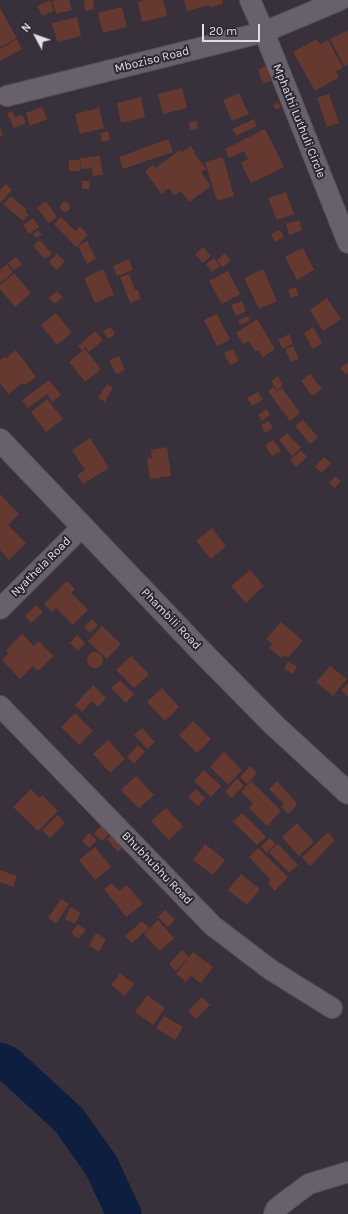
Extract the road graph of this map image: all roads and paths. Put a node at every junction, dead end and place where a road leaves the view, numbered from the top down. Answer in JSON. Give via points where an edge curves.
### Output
{"nodes":[{"id":1,"x":250,"y":0,"type":"edge"},
{"id":2,"x":340,"y":0,"type":"edge"},
{"id":3,"x":264,"y":32,"type":"junction"},
{"id":4,"x":7,"y":96,"type":"dead end"},
{"id":5,"x":348,"y":243,"type":"edge"},
{"id":6,"x":0,"y":440,"type":"edge"},
{"id":7,"x":83,"y":526,"type":"junction"},
{"id":8,"x":0,"y":609,"type":"edge"},
{"id":9,"x":0,"y":706,"type":"edge"},
{"id":10,"x":348,"y":793,"type":"edge"},
{"id":11,"x":332,"y":1008,"type":"dead end"},
{"id":12,"x":348,"y":1172,"type":"edge"},
{"id":13,"x":274,"y":1214,"type":"edge"}],
"edges":[{"from":1,"to":3,"type":"street","name":"Mphathi Luthuli Circle"},
{"from":2,"to":3,"type":"street","name":"Mboziso Road"},
{"from":3,"to":4,"type":"street","name":"Mboziso Road"},
{"from":3,"to":5,"type":"street","name":"Mphathi Luthuli Circle"},
{"from":6,"to":7,"type":"street","name":"Phambili Road"},
{"from":7,"to":8,"type":"street","name":"Nyathela Road"},
{"from":7,"to":10,"type":"street","name":"Phambili Road","via":[[274,725]]},
{"from":9,"to":11,"type":"street","name":"Bhubhubhu Road","via":[[213,926],[271,970]]},
{"from":12,"to":13,"type":"street","via":[[309,1184],[276,1209]]}]}
